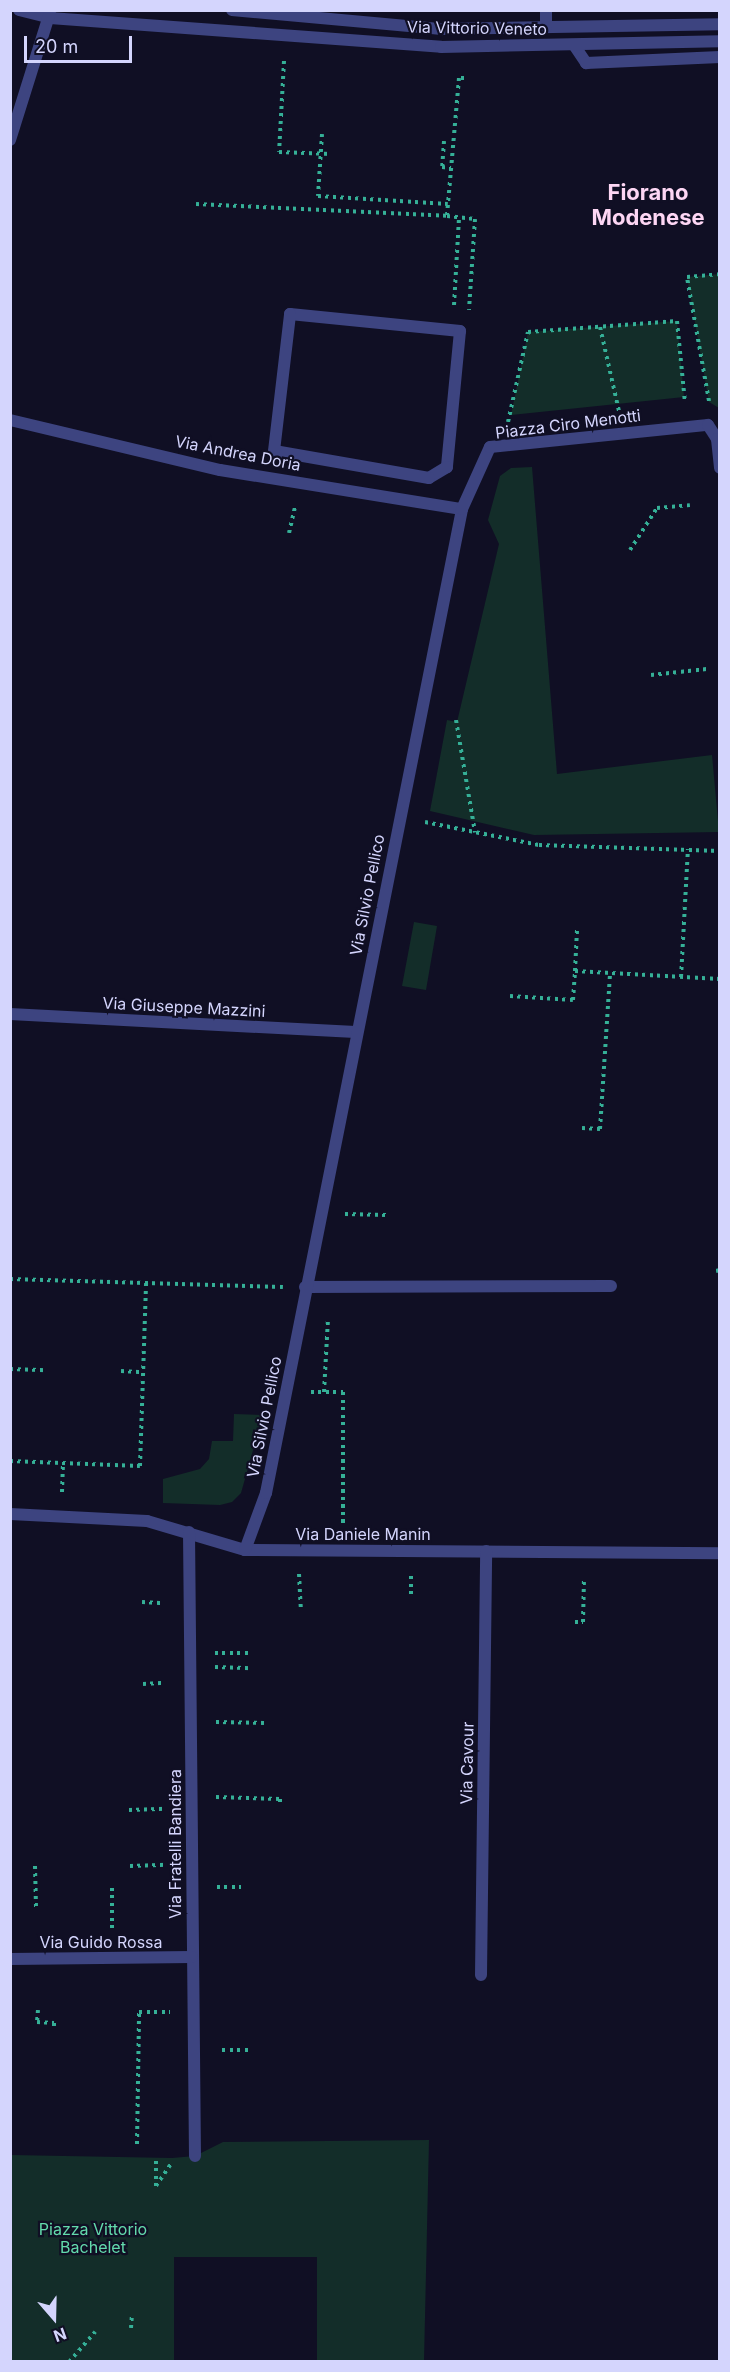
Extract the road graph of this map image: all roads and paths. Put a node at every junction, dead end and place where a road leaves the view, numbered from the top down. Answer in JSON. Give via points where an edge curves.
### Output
{"nodes":[{"id":1,"x":19,"y":10,"type":"edge"},
{"id":2,"x":232,"y":10,"type":"edge"},
{"id":3,"x":546,"y":10,"type":"edge"},
{"id":4,"x":50,"y":14,"type":"edge"},
{"id":5,"x":720,"y":24,"type":"edge"},
{"id":6,"x":546,"y":27,"type":"junction"},
{"id":7,"x":720,"y":41,"type":"edge"},
{"id":8,"x":574,"y":45,"type":"junction"},
{"id":9,"x":720,"y":57,"type":"edge"},
{"id":10,"x":284,"y":61,"type":"dead end"},
{"id":11,"x":464,"y":78,"type":"dead end"},
{"id":12,"x":322,"y":134,"type":"dead end"},
{"id":13,"x":10,"y":140,"type":"edge"},
{"id":14,"x":444,"y":141,"type":"dead end"},
{"id":15,"x":320,"y":154,"type":"junction"},
{"id":16,"x":331,"y":154,"type":"dead end"},
{"id":17,"x":451,"y":168,"type":"junction"},
{"id":18,"x":196,"y":204,"type":"dead end"},
{"id":19,"x":448,"y":204,"type":"junction"},
{"id":20,"x":447,"y":216,"type":"junction"},
{"id":21,"x":720,"y":274,"type":"edge"},
{"id":22,"x":600,"y":327,"type":"junction"},
{"id":23,"x":460,"y":331,"type":"junction"},
{"id":24,"x":702,"y":403,"type":"dead end"},
{"id":25,"x":695,"y":404,"type":"dead end"},
{"id":26,"x":619,"y":411,"type":"dead end"},
{"id":27,"x":10,"y":420,"type":"edge"},
{"id":28,"x":499,"y":423,"type":"dead end"},
{"id":29,"x":720,"y":468,"type":"edge"},
{"id":30,"x":690,"y":506,"type":"dead end"},
{"id":31,"x":295,"y":508,"type":"dead end"},
{"id":32,"x":462,"y":509,"type":"junction"},
{"id":33,"x":289,"y":533,"type":"dead end"},
{"id":34,"x":630,"y":550,"type":"dead end"},
{"id":35,"x":707,"y":669,"type":"dead end"},
{"id":36,"x":651,"y":675,"type":"dead end"},
{"id":37,"x":456,"y":720,"type":"dead end"},
{"id":38,"x":425,"y":822,"type":"dead end"},
{"id":39,"x":476,"y":832,"type":"junction"},
{"id":40,"x":688,"y":849,"type":"junction"},
{"id":41,"x":720,"y":851,"type":"edge"},
{"id":42,"x":577,"y":930,"type":"dead end"},
{"id":43,"x":575,"y":971,"type":"junction"},
{"id":44,"x":610,"y":973,"type":"junction"},
{"id":45,"x":681,"y":977,"type":"junction"},
{"id":46,"x":720,"y":979,"type":"edge"},
{"id":47,"x":510,"y":996,"type":"dead end"},
{"id":48,"x":10,"y":1014,"type":"edge"},
{"id":49,"x":356,"y":1032,"type":"junction"},
{"id":50,"x":582,"y":1128,"type":"dead end"},
{"id":51,"x":335,"y":1214,"type":"dead end"},
{"id":52,"x":386,"y":1215,"type":"dead end"},
{"id":53,"x":10,"y":1279,"type":"edge"},
{"id":54,"x":146,"y":1283,"type":"junction"},
{"id":55,"x":611,"y":1286,"type":"dead end"},
{"id":56,"x":305,"y":1287,"type":"junction"},
{"id":57,"x":329,"y":1313,"type":"dead end"},
{"id":58,"x":10,"y":1369,"type":"edge"},
{"id":59,"x":47,"y":1370,"type":"dead end"},
{"id":60,"x":121,"y":1371,"type":"dead end"},
{"id":61,"x":143,"y":1372,"type":"junction"},
{"id":62,"x":285,"y":1392,"type":"junction"},
{"id":63,"x":324,"y":1392,"type":"junction"},
{"id":64,"x":10,"y":1461,"type":"edge"},
{"id":65,"x":10,"y":1515,"type":"edge"},
{"id":66,"x":332,"y":1527,"type":"dead end"},
{"id":67,"x":189,"y":1532,"type":"junction"},
{"id":68,"x":245,"y":1550,"type":"junction"},
{"id":69,"x":486,"y":1551,"type":"junction"},
{"id":70,"x":720,"y":1553,"type":"edge"},
{"id":71,"x":411,"y":1569,"type":"dead end"},
{"id":72,"x":299,"y":1573,"type":"dead end"},
{"id":73,"x":584,"y":1573,"type":"dead end"},
{"id":74,"x":411,"y":1595,"type":"dead end"},
{"id":75,"x":142,"y":1602,"type":"dead end"},
{"id":76,"x":164,"y":1603,"type":"dead end"},
{"id":77,"x":301,"y":1609,"type":"dead end"},
{"id":78,"x":575,"y":1622,"type":"dead end"},
{"id":79,"x":215,"y":1653,"type":"dead end"},
{"id":80,"x":252,"y":1653,"type":"dead end"},
{"id":81,"x":215,"y":1667,"type":"dead end"},
{"id":82,"x":252,"y":1668,"type":"dead end"},
{"id":83,"x":165,"y":1683,"type":"dead end"},
{"id":84,"x":143,"y":1684,"type":"dead end"},
{"id":85,"x":216,"y":1722,"type":"dead end"},
{"id":86,"x":264,"y":1723,"type":"dead end"},
{"id":87,"x":216,"y":1797,"type":"dead end"},
{"id":88,"x":280,"y":1803,"type":"dead end"},
{"id":89,"x":166,"y":1809,"type":"dead end"},
{"id":90,"x":129,"y":1810,"type":"dead end"},
{"id":91,"x":167,"y":1865,"type":"dead end"},
{"id":92,"x":35,"y":1866,"type":"dead end"},
{"id":93,"x":130,"y":1866,"type":"dead end"},
{"id":94,"x":217,"y":1887,"type":"dead end"},
{"id":95,"x":242,"y":1887,"type":"dead end"},
{"id":96,"x":112,"y":1888,"type":"dead end"},
{"id":97,"x":36,"y":1907,"type":"dead end"},
{"id":98,"x":112,"y":1933,"type":"dead end"},
{"id":99,"x":192,"y":1957,"type":"junction"},
{"id":100,"x":10,"y":1959,"type":"edge"},
{"id":101,"x":481,"y":1975,"type":"dead end"},
{"id":102,"x":38,"y":2010,"type":"dead end"},
{"id":103,"x":170,"y":2012,"type":"dead end"},
{"id":104,"x":54,"y":2030,"type":"dead end"},
{"id":105,"x":222,"y":2050,"type":"dead end"},
{"id":106,"x":249,"y":2050,"type":"dead end"},
{"id":107,"x":137,"y":2144,"type":"dead end"},
{"id":108,"x":156,"y":2156,"type":"dead end"},
{"id":109,"x":195,"y":2156,"type":"dead end"},
{"id":110,"x":156,"y":2186,"type":"dead end"},
{"id":111,"x":132,"y":2315,"type":"dead end"},
{"id":112,"x":131,"y":2328,"type":"dead end"},
{"id":113,"x":95,"y":2332,"type":"dead end"},
{"id":114,"x":69,"y":2361,"type":"edge"}],
"edges":[{"from":1,"to":4,"type":"street","name":"Via Vittorio Veneto"},
{"from":2,"to":6,"type":"street","name":"Via Vittorio Veneto","via":[[442,29]]},
{"from":3,"to":6,"type":"street"},
{"from":4,"to":8,"type":"street","name":"Via Vittorio Veneto","via":[[441,47]]},
{"from":4,"to":13,"type":"street"},
{"from":5,"to":6,"type":"street","name":"Via Vittorio Veneto"},
{"from":7,"to":8,"type":"street","name":"Via Vittorio Veneto"},
{"from":8,"to":9,"type":"street","via":[[586,63]]},
{"from":10,"to":15,"type":"path","via":[[279,152]]},
{"from":11,"to":17,"type":"path","via":[[459,78]]},
{"from":12,"to":15,"type":"path"},
{"from":14,"to":17,"type":"path","via":[[442,167]]},
{"from":15,"to":16,"type":"path"},
{"from":15,"to":19,"type":"path","via":[[318,196]]},
{"from":17,"to":19,"type":"path"},
{"from":18,"to":20,"type":"path"},
{"from":19,"to":20,"type":"path"},
{"from":20,"to":23,"type":"path","via":[[475,219],[467,331]]},
{"from":21,"to":24,"type":"path","via":[[687,277],[709,402]]},
{"from":22,"to":25,"type":"path","via":[[677,321],[685,405]]},
{"from":22,"to":26,"type":"path"},
{"from":22,"to":28,"type":"path","via":[[528,332],[508,422]]},
{"from":23,"to":23,"type":"street","via":[[447,467],[439,474],[429,478],[274,451],[290,314]]},
{"from":27,"to":32,"type":"street","name":"Via Andrea Doria","via":[[220,470]]},
{"from":29,"to":32,"type":"street","name":"Piazza Ciro Menotti","via":[[714,430],[708,425],[490,447]]},
{"from":30,"to":34,"type":"path","via":[[657,508]]},
{"from":31,"to":33,"type":"path"},
{"from":32,"to":49,"type":"street","name":"Via Silvio Pellico"},
{"from":35,"to":36,"type":"path"},
{"from":37,"to":39,"type":"path"},
{"from":38,"to":39,"type":"path"},
{"from":39,"to":40,"type":"path","via":[[539,845]]},
{"from":40,"to":41,"type":"path"},
{"from":40,"to":45,"type":"path"},
{"from":42,"to":43,"type":"path"},
{"from":43,"to":44,"type":"path"},
{"from":43,"to":47,"type":"path","via":[[573,1000]]},
{"from":44,"to":45,"type":"path"},
{"from":44,"to":50,"type":"path","via":[[600,1129]]},
{"from":45,"to":46,"type":"path"},
{"from":48,"to":49,"type":"street","name":"Via Giuseppe Mazzini"},
{"from":49,"to":56,"type":"street","name":"Via Silvio Pellico"},
{"from":51,"to":52,"type":"path"},
{"from":53,"to":54,"type":"path"},
{"from":54,"to":56,"type":"path"},
{"from":54,"to":61,"type":"path"},
{"from":55,"to":56,"type":"street"},
{"from":56,"to":62,"type":"street","name":"Via Silvio Pellico"},
{"from":57,"to":63,"type":"path"},
{"from":58,"to":59,"type":"path"},
{"from":60,"to":61,"type":"path"},
{"from":61,"to":64,"type":"path","via":[[140,1466]]},
{"from":62,"to":63,"type":"path"},
{"from":62,"to":68,"type":"street","name":"Via Silvio Pellico","via":[[266,1494]]},
{"from":63,"to":66,"type":"path","via":[[343,1392],[343,1527]]},
{"from":65,"to":67,"type":"street","name":"Via Daniele Manin","via":[[147,1521]]},
{"from":67,"to":68,"type":"street","name":"Via Daniele Manin"},
{"from":67,"to":99,"type":"street","name":"Via Fratelli Bandiera"},
{"from":68,"to":69,"type":"street","name":"Via Daniele Manin"},
{"from":69,"to":70,"type":"street","name":"Via Daniele Manin"},
{"from":69,"to":101,"type":"street","name":"Via Cavour"},
{"from":71,"to":74,"type":"path"},
{"from":72,"to":77,"type":"path"},
{"from":73,"to":78,"type":"path","via":[[583,1622]]},
{"from":75,"to":76,"type":"path"},
{"from":79,"to":80,"type":"path"},
{"from":81,"to":82,"type":"path"},
{"from":83,"to":84,"type":"path"},
{"from":85,"to":86,"type":"path"},
{"from":87,"to":88,"type":"path","via":[[280,1799]]},
{"from":89,"to":90,"type":"path"},
{"from":91,"to":93,"type":"path"},
{"from":92,"to":97,"type":"path"},
{"from":94,"to":95,"type":"path"},
{"from":96,"to":98,"type":"path"},
{"from":99,"to":100,"type":"street","name":"Via Guido Rossa"},
{"from":99,"to":109,"type":"street","name":"Via Fratelli Bandiera"},
{"from":102,"to":104,"type":"path","via":[[38,2022],[54,2023]]},
{"from":103,"to":107,"type":"path","via":[[140,2012]]},
{"from":105,"to":106,"type":"path"},
{"from":108,"to":110,"type":"path"},
{"from":111,"to":112,"type":"path"},
{"from":113,"to":114,"type":"path"}]}
